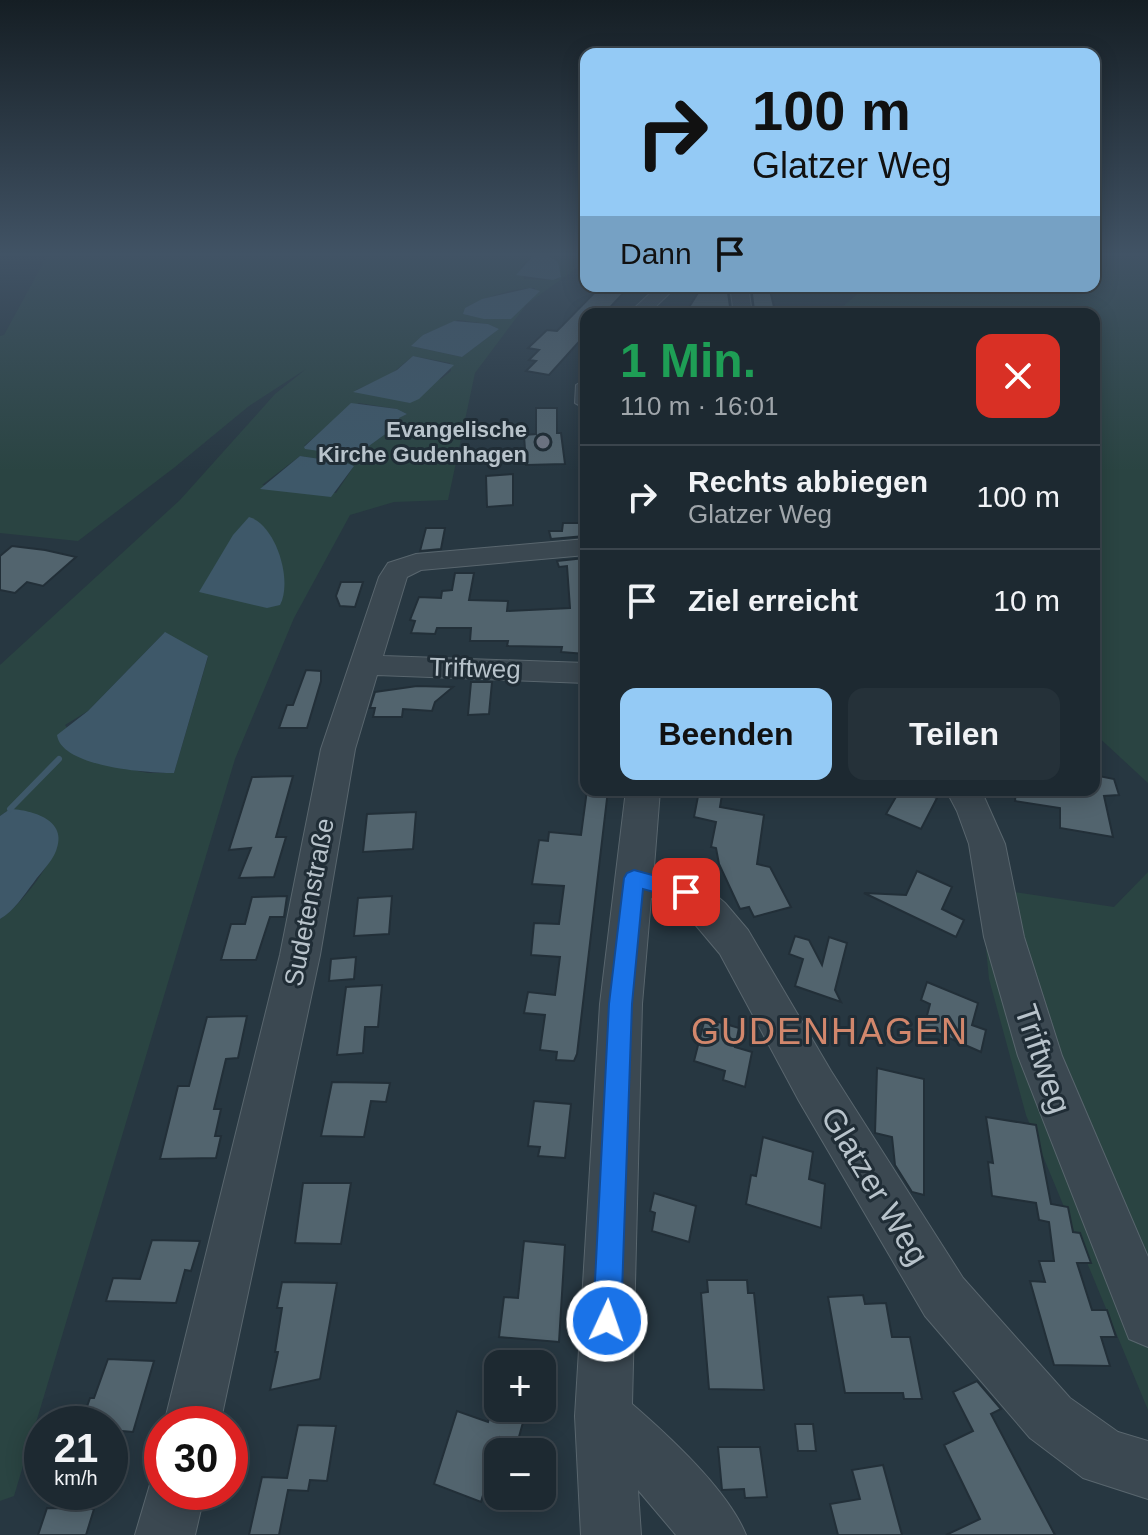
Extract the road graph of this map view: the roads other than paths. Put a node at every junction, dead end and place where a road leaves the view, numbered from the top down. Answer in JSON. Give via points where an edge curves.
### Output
{"nodes":[{"id":1,"x":580,"y":548,"type":"edge"},
{"id":2,"x":363,"y":665,"type":"junction"},
{"id":3,"x":580,"y":673,"type":"edge"},
{"id":4,"x":642,"y":796,"type":"edge"},
{"id":5,"x":966,"y":796,"type":"edge"},
{"id":6,"x":634,"y":878,"type":"junction"},
{"id":7,"x":1148,"y":1320,"type":"edge"},
{"id":8,"x":196,"y":1406,"type":"edge"},
{"id":9,"x":603,"y":1416,"type":"junction"},
{"id":10,"x":1148,"y":1470,"type":"edge"},
{"id":11,"x":171,"y":1510,"type":"edge"},
{"id":12,"x":165,"y":1535,"type":"edge"},
{"id":13,"x":611,"y":1535,"type":"edge"},
{"id":14,"x":716,"y":1535,"type":"edge"}],
"edges":[{"from":1,"to":2,"type":"street","name":"Sudetenstraße","via":[[406,564],[393,577]]},
{"from":2,"to":3,"type":"street","name":"Triftweg"},
{"from":2,"to":8,"type":"street","name":"Sudetenstraße","via":[[338,749],[300,955]]},
{"from":4,"to":6,"type":"street"},
{"from":5,"to":7,"type":"street","name":"Triftweg","via":[[987,844],[1004,937],[1040,1056]]},
{"from":6,"to":9,"type":"street","via":[[621,1004]]},
{"from":6,"to":10,"type":"street","name":"Glatzer Weg","via":[[686,892],[720,923],[927,1273],[1016,1382],[1080,1443],[1104,1457]]},
{"from":9,"to":13,"type":"street"},
{"from":9,"to":14,"type":"street","via":[[642,1451]]},
{"from":11,"to":12,"type":"street"}]}
